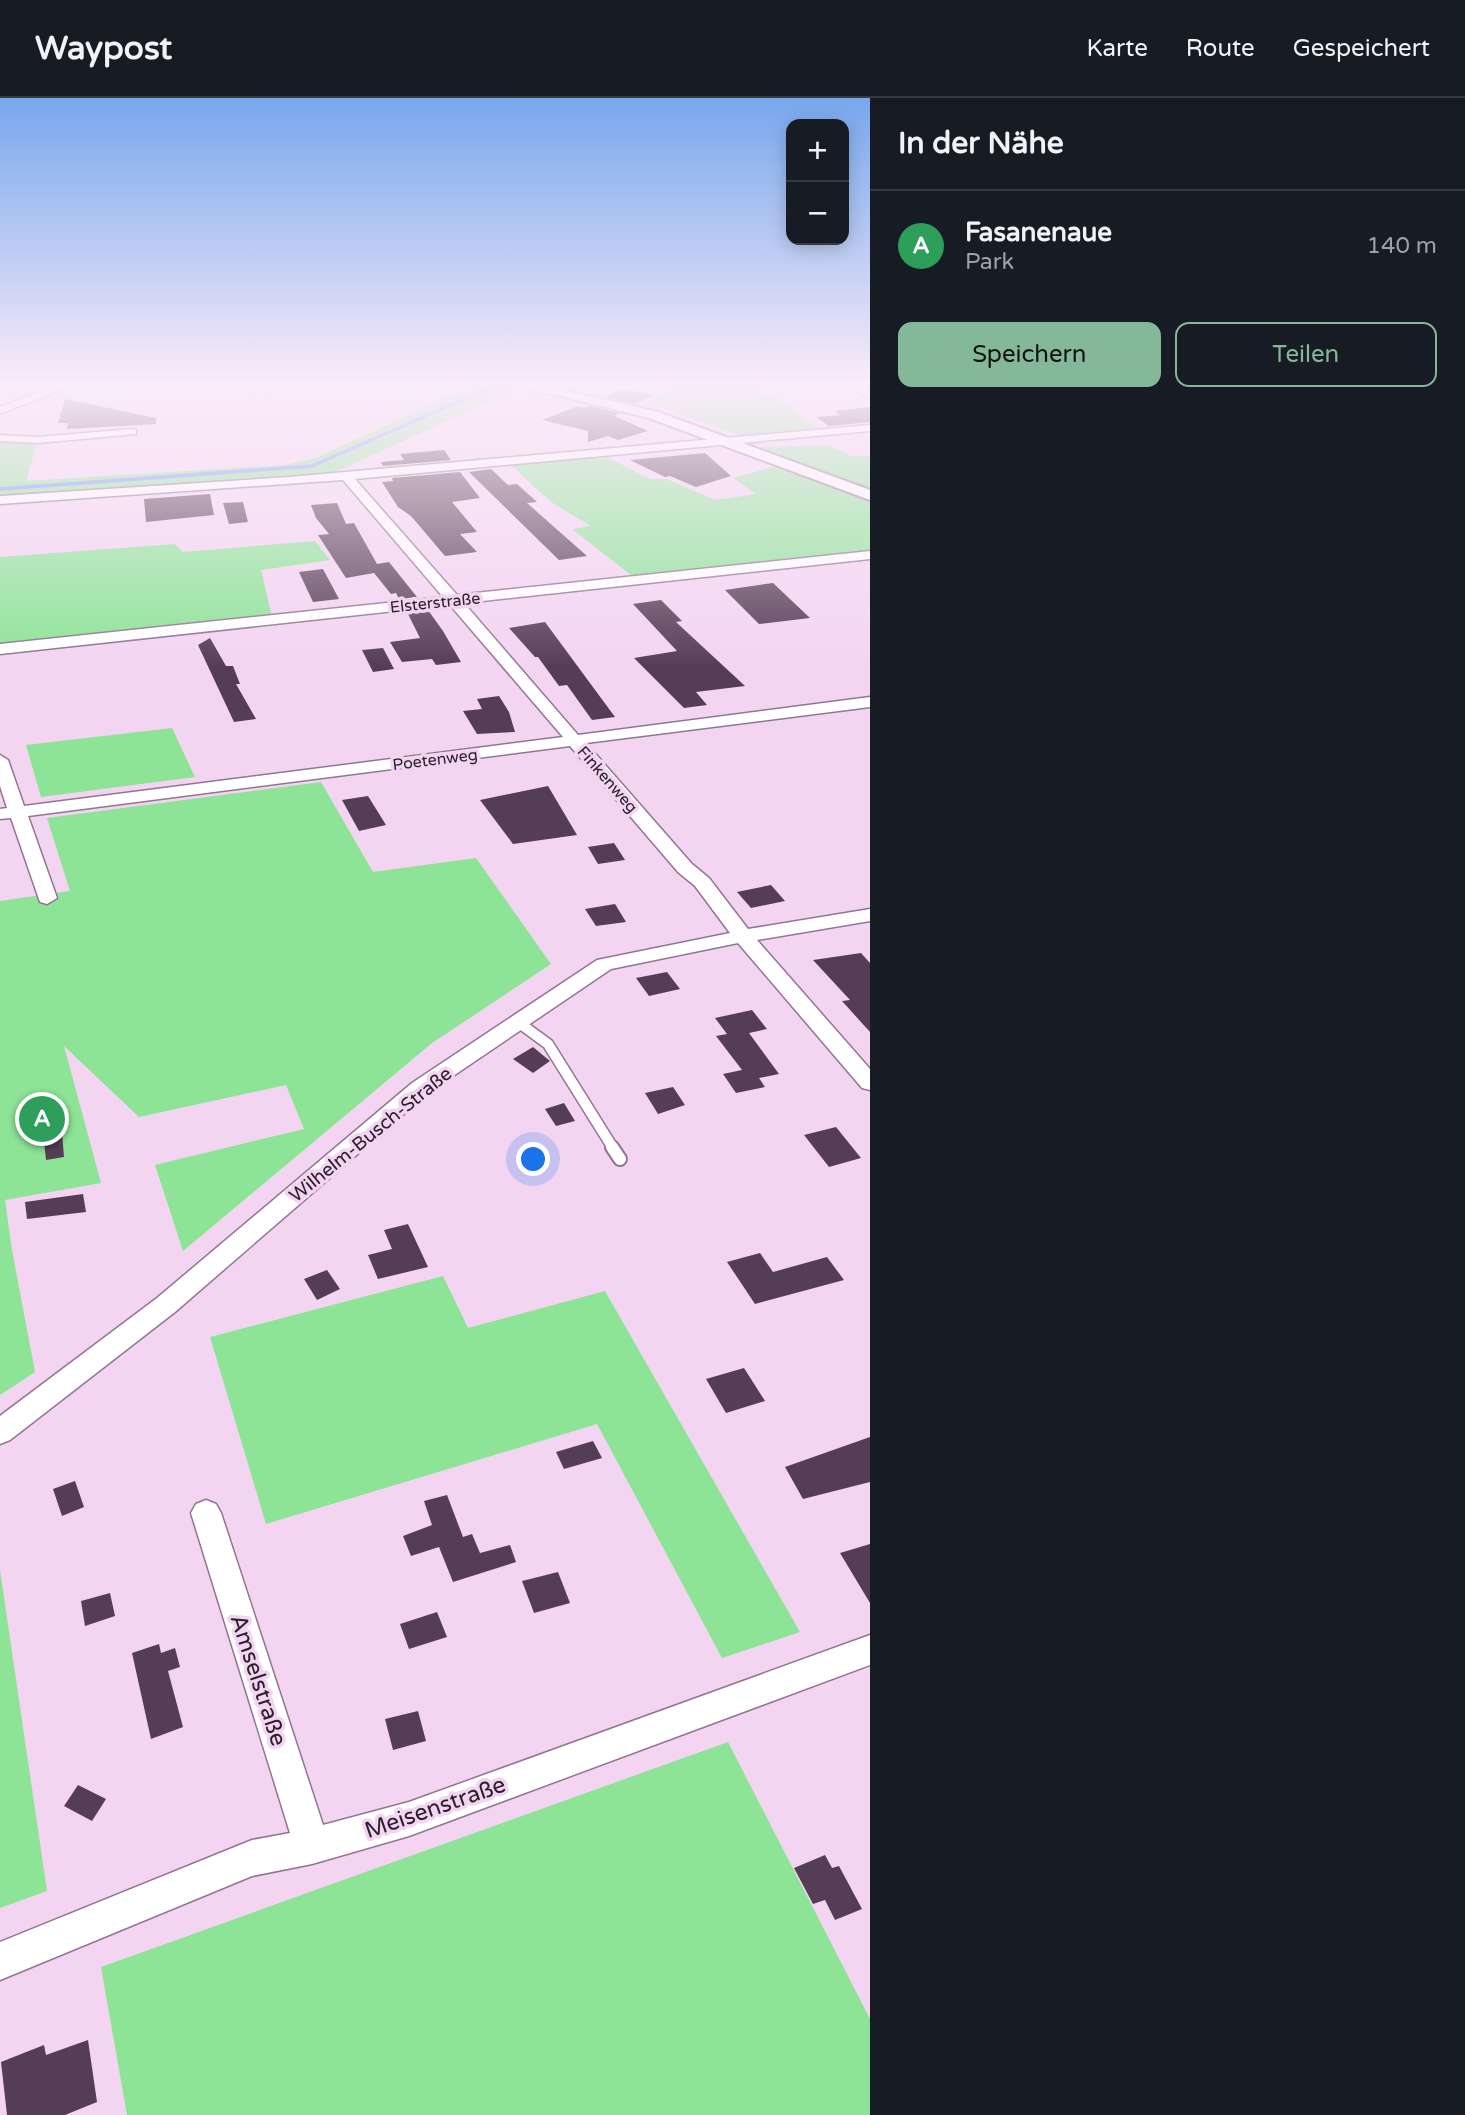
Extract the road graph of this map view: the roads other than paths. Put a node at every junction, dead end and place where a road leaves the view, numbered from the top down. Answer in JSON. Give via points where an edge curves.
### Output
{"nodes":[{"id":1,"x":301,"y":478,"type":"edge"},
{"id":2,"x":349,"y":478,"type":"edge"},
{"id":3,"x":826,"y":478,"type":"edge"},
{"id":4,"x":870,"y":495,"type":"edge"},
{"id":5,"x":0,"y":499,"type":"edge"},
{"id":6,"x":870,"y":555,"type":"edge"},
{"id":7,"x":453,"y":600,"type":"junction"},
{"id":8,"x":0,"y":649,"type":"edge"},
{"id":9,"x":870,"y":702,"type":"edge"},
{"id":10,"x":575,"y":741,"type":"junction"},
{"id":11,"x":0,"y":760,"type":"edge"},
{"id":12,"x":9,"y":813,"type":"edge"},
{"id":13,"x":47,"y":898,"type":"dead end"},
{"id":14,"x":870,"y":915,"type":"edge"},
{"id":15,"x":743,"y":936,"type":"junction"},
{"id":16,"x":519,"y":1022,"type":"junction"},
{"id":17,"x":870,"y":1083,"type":"edge"},
{"id":18,"x":620,"y":1159,"type":"dead end"},
{"id":19,"x":0,"y":1432,"type":"edge"},
{"id":20,"x":206,"y":1514,"type":"dead end"},
{"id":21,"x":870,"y":1650,"type":"edge"},
{"id":22,"x":312,"y":1846,"type":"junction"},
{"id":23,"x":0,"y":1961,"type":"edge"}],
"edges":[{"from":1,"to":5,"type":"street"},
{"from":2,"to":7,"type":"street","name":"Finkenweg"},
{"from":3,"to":4,"type":"street"},
{"from":6,"to":7,"type":"street","name":"Elsterstraße"},
{"from":7,"to":8,"type":"street","name":"Elsterstraße"},
{"from":7,"to":10,"type":"street","name":"Finkenweg"},
{"from":9,"to":10,"type":"street","name":"Poetenweg"},
{"from":10,"to":12,"type":"street","name":"Poetenweg"},
{"from":10,"to":15,"type":"street","name":"Finkenweg","via":[[702,882]]},
{"from":11,"to":12,"type":"street"},
{"from":12,"to":13,"type":"street"},
{"from":14,"to":15,"type":"street","name":"Wilhelm-Busch-Straße"},
{"from":15,"to":16,"type":"street","name":"Wilhelm-Busch-Straße","via":[[604,964]]},
{"from":15,"to":17,"type":"street","name":"Finkenweg"},
{"from":16,"to":18,"type":"lane","via":[[548,1044]]},
{"from":16,"to":19,"type":"street","name":"Wilhelm-Busch-Straße","via":[[420,1088],[166,1305]]},
{"from":20,"to":22,"type":"street","name":"Amselstraße"},
{"from":21,"to":22,"type":"street","name":"Meisenstraße","via":[[409,1818]]},
{"from":22,"to":23,"type":"street","name":"Meisenstraße","via":[[252,1858]]}]}
